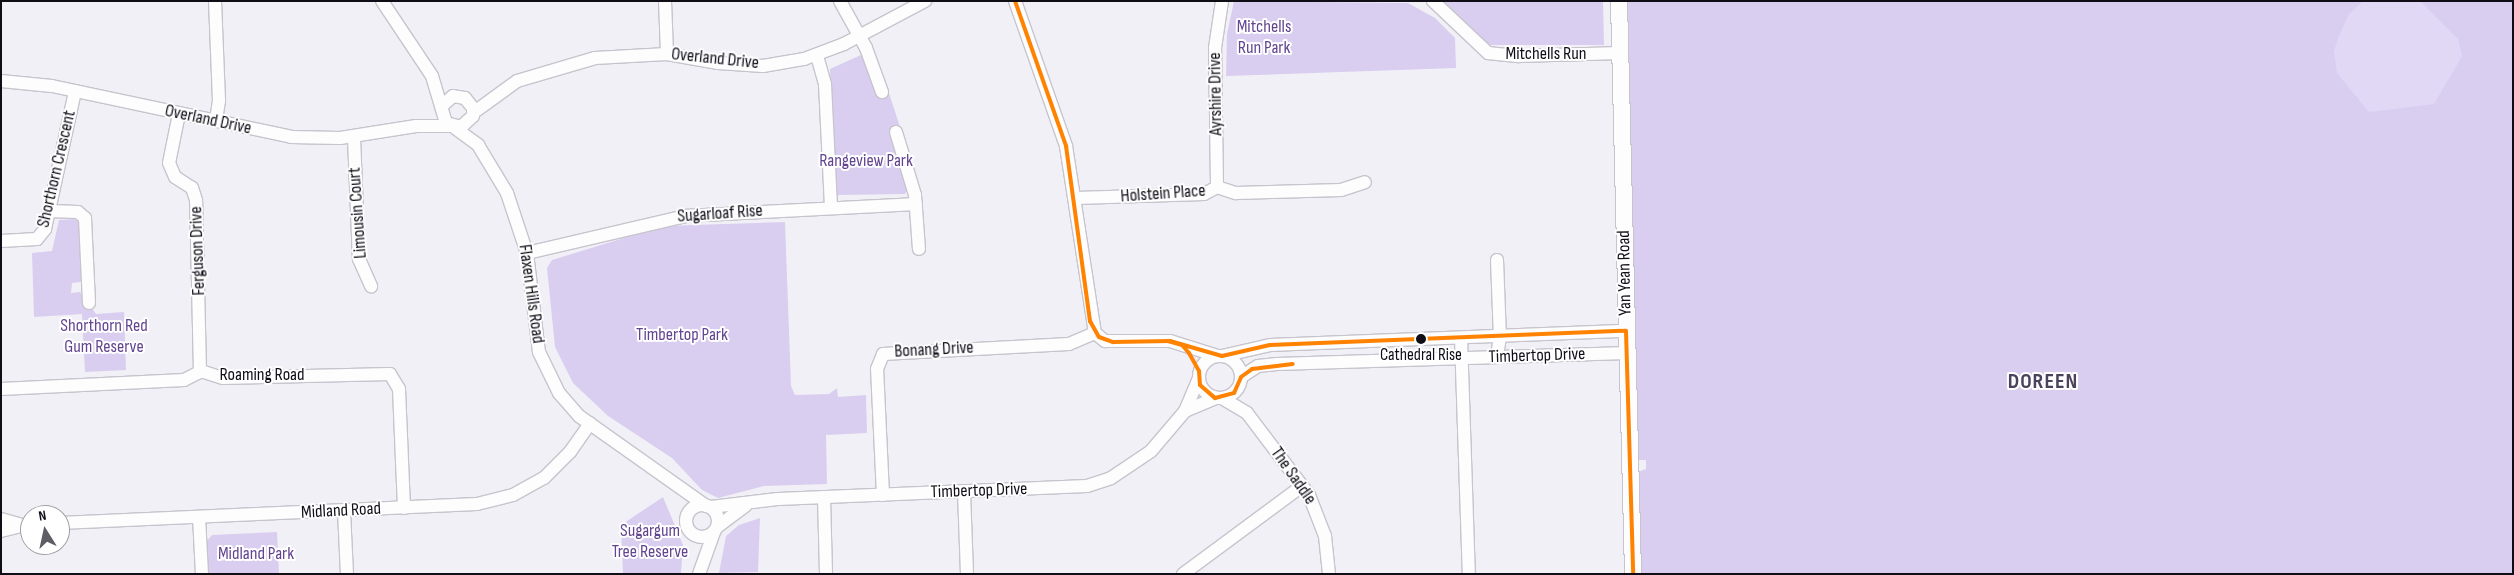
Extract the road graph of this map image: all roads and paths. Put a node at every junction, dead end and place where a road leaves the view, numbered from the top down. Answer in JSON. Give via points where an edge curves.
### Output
{"nodes":[{"id":1,"x":215,"y":1,"type":"edge"},
{"id":2,"x":382,"y":1,"type":"edge"},
{"id":3,"x":665,"y":1,"type":"edge"},
{"id":4,"x":840,"y":1,"type":"edge"},
{"id":5,"x":925,"y":1,"type":"edge"},
{"id":6,"x":1015,"y":1,"type":"edge"},
{"id":7,"x":1222,"y":1,"type":"edge"},
{"id":8,"x":1433,"y":1,"type":"edge"},
{"id":9,"x":1619,"y":1,"type":"edge"},
{"id":10,"x":860,"y":36,"type":"junction"},
{"id":11,"x":1620,"y":53,"type":"junction"},
{"id":12,"x":667,"y":54,"type":"junction"},
{"id":13,"x":818,"y":56,"type":"junction"},
{"id":14,"x":432,"y":76,"type":"junction"},
{"id":15,"x":1,"y":81,"type":"edge"},
{"id":16,"x":75,"y":91,"type":"junction"},
{"id":17,"x":498,"y":92,"type":"junction"},
{"id":18,"x":882,"y":92,"type":"dead end"},
{"id":19,"x":462,"y":97,"type":"junction"},
{"id":20,"x":442,"y":107,"type":"junction"},
{"id":21,"x":180,"y":114,"type":"junction"},
{"id":22,"x":473,"y":114,"type":"junction"},
{"id":23,"x":216,"y":121,"type":"junction"},
{"id":24,"x":416,"y":126,"type":"junction"},
{"id":25,"x":452,"y":127,"type":"junction"},
{"id":26,"x":896,"y":132,"type":"dead end"},
{"id":27,"x":354,"y":137,"type":"junction"},
{"id":28,"x":478,"y":145,"type":"junction"},
{"id":29,"x":1365,"y":182,"type":"dead end"},
{"id":30,"x":1217,"y":187,"type":"junction"},
{"id":31,"x":1076,"y":198,"type":"junction"},
{"id":32,"x":916,"y":204,"type":"junction"},
{"id":33,"x":830,"y":208,"type":"junction"},
{"id":34,"x":49,"y":210,"type":"junction"},
{"id":35,"x":1,"y":241,"type":"edge"},
{"id":36,"x":919,"y":249,"type":"dead end"},
{"id":37,"x":527,"y":253,"type":"junction"},
{"id":38,"x":1497,"y":260,"type":"dead end"},
{"id":39,"x":371,"y":286,"type":"dead end"},
{"id":40,"x":89,"y":303,"type":"dead end"},
{"id":41,"x":1626,"y":331,"type":"junction"},
{"id":42,"x":1095,"y":333,"type":"junction"},
{"id":43,"x":1500,"y":337,"type":"junction"},
{"id":44,"x":1461,"y":338,"type":"junction"},
{"id":45,"x":1182,"y":345,"type":"junction"},
{"id":46,"x":1627,"y":353,"type":"junction"},
{"id":47,"x":1220,"y":356,"type":"junction"},
{"id":48,"x":1497,"y":357,"type":"junction"},
{"id":49,"x":1462,"y":358,"type":"junction"},
{"id":50,"x":201,"y":371,"type":"junction"},
{"id":51,"x":1199,"y":375,"type":"junction"},
{"id":52,"x":1241,"y":379,"type":"junction"},
{"id":53,"x":1,"y":389,"type":"edge"},
{"id":54,"x":1218,"y":398,"type":"junction"},
{"id":55,"x":1185,"y":411,"type":"junction"},
{"id":56,"x":1247,"y":414,"type":"junction"},
{"id":57,"x":590,"y":424,"type":"junction"},
{"id":58,"x":674,"y":482,"type":"junction"},
{"id":59,"x":1302,"y":486,"type":"junction"},
{"id":60,"x":964,"y":492,"type":"junction"},
{"id":61,"x":883,"y":495,"type":"junction"},
{"id":62,"x":824,"y":498,"type":"junction"},
{"id":63,"x":708,"y":506,"type":"junction"},
{"id":64,"x":746,"y":506,"type":"junction"},
{"id":65,"x":404,"y":508,"type":"junction"},
{"id":66,"x":344,"y":511,"type":"junction"},
{"id":67,"x":688,"y":515,"type":"junction"},
{"id":68,"x":199,"y":518,"type":"junction"},
{"id":69,"x":1,"y":521,"type":"edge"},
{"id":70,"x":20,"y":523,"type":"edge"},
{"id":71,"x":70,"y":523,"type":"edge"},
{"id":72,"x":20,"y":525,"type":"edge"},
{"id":73,"x":716,"y":529,"type":"junction"},
{"id":74,"x":1,"y":530,"type":"edge"},
{"id":75,"x":694,"y":535,"type":"junction"},
{"id":76,"x":702,"y":561,"type":"junction"},
{"id":77,"x":202,"y":574,"type":"edge"},
{"id":78,"x":347,"y":574,"type":"edge"},
{"id":79,"x":699,"y":574,"type":"edge"},
{"id":80,"x":826,"y":574,"type":"edge"},
{"id":81,"x":967,"y":574,"type":"edge"},
{"id":82,"x":1183,"y":574,"type":"edge"},
{"id":83,"x":1329,"y":574,"type":"edge"},
{"id":84,"x":1469,"y":574,"type":"edge"},
{"id":85,"x":1632,"y":574,"type":"edge"}],
"edges":[{"from":1,"to":23,"type":"street"},
{"from":2,"to":14,"type":"street"},
{"from":3,"to":12,"type":"street"},
{"from":4,"to":10,"type":"street"},
{"from":5,"to":10,"type":"street","name":"Overland Drive"},
{"from":6,"to":31,"type":"street","via":[[1066,146]]},
{"from":7,"to":30,"type":"street","name":"Ayrshire Drive","via":[[1215,48]]},
{"from":8,"to":11,"type":"street","name":"Mitchells Run","via":[[1488,53],[1519,56]]},
{"from":9,"to":11,"type":"main road","name":"Yan Yean Road"},
{"from":10,"to":13,"type":"street","name":"Overland Drive"},
{"from":10,"to":18,"type":"street"},
{"from":11,"to":41,"type":"main road","name":"Yan Yean Road"},
{"from":12,"to":13,"type":"street","name":"Overland Drive","via":[[748,65]]},
{"from":12,"to":17,"type":"street","name":"Overland Drive","via":[[595,58],[536,74]]},
{"from":13,"to":33,"type":"street","via":[[825,91]]},
{"from":14,"to":19,"type":"street"},
{"from":14,"to":20,"type":"street"},
{"from":15,"to":16,"type":"street","name":"Overland Drive"},
{"from":16,"to":21,"type":"street","name":"Overland Drive"},
{"from":16,"to":34,"type":"street","name":"Shorthorn Crescent"},
{"from":17,"to":19,"type":"street","name":"Overland Drive"},
{"from":17,"to":22,"type":"street","name":"Overland Drive"},
{"from":19,"to":20,"type":"street","via":[[448,98]]},
{"from":19,"to":22,"type":"street"},
{"from":20,"to":24,"type":"street","name":"Overland Drive"},
{"from":20,"to":25,"type":"street","via":[[443,119]]},
{"from":21,"to":23,"type":"street","name":"Overland Drive"},
{"from":21,"to":50,"type":"street","name":"Ferguson Drive","via":[[169,163],[175,177],[192,188],[196,200]]},
{"from":22,"to":25,"type":"street","via":[[466,125]]},
{"from":22,"to":28,"type":"street","name":"Flaxen Hills Road"},
{"from":23,"to":27,"type":"street","name":"Overland Drive","via":[[291,137]]},
{"from":24,"to":25,"type":"street","name":"Overland Drive"},
{"from":24,"to":27,"type":"street","name":"Overland Drive"},
{"from":25,"to":28,"type":"street","name":"Flaxen Hills Road"},
{"from":26,"to":32,"type":"street"},
{"from":27,"to":39,"type":"street","name":"Limousin Court","via":[[359,259]]},
{"from":28,"to":37,"type":"street","name":"Flaxen Hills Road","via":[[508,193]]},
{"from":29,"to":30,"type":"street","name":"Holstein Place","via":[[1331,191],[1236,194]]},
{"from":30,"to":31,"type":"street","name":"Holstein Place","via":[[1204,194]]},
{"from":31,"to":42,"type":"street"},
{"from":32,"to":33,"type":"street","name":"Sugarloaf Rise"},
{"from":32,"to":36,"type":"street"},
{"from":33,"to":37,"type":"street","name":"Sugarloaf Rise","via":[[686,216]]},
{"from":34,"to":35,"type":"street","name":"Shorthorn Crescent","via":[[45,229],[37,239]]},
{"from":34,"to":40,"type":"street","via":[[78,212],[85,218]]},
{"from":37,"to":57,"type":"street","name":"Flaxen Hills Road","via":[[533,326],[544,366],[559,393]]},
{"from":38,"to":43,"type":"street"},
{"from":41,"to":43,"type":"street","name":"Timbertop Drive"},
{"from":41,"to":46,"type":"main road","name":"Yan Yean Road"},
{"from":42,"to":45,"type":"street","via":[[1105,341]]},
{"from":42,"to":61,"type":"street","name":"Bonang Drive","via":[[1068,344],[883,354],[877,370]]},
{"from":43,"to":44,"type":"street","name":"Timbertop Drive"},
{"from":43,"to":48,"type":"street"},
{"from":44,"to":47,"type":"street","name":"Timbertop Drive","via":[[1270,345]]},
{"from":44,"to":49,"type":"street"},
{"from":45,"to":47,"type":"street"},
{"from":45,"to":51,"type":"street"},
{"from":46,"to":48,"type":"street","name":"Timbertop Drive"},
{"from":46,"to":85,"type":"main road","name":"Yan Yean Road"},
{"from":47,"to":51,"type":"street","via":[[1206,361]]},
{"from":47,"to":52,"type":"street","via":[[1237,365]]},
{"from":48,"to":49,"type":"street","name":"Timbertop Drive"},
{"from":49,"to":52,"type":"street","name":"Timbertop Drive","via":[[1266,365]]},
{"from":49,"to":84,"type":"street"},
{"from":50,"to":53,"type":"street","name":"Roaming Road","via":[[194,378],[184,380]]},
{"from":50,"to":65,"type":"street","name":"Roaming Road","via":[[224,378],[390,374],[399,390]]},
{"from":51,"to":54,"type":"street","via":[[1204,391]]},
{"from":51,"to":55,"type":"street","name":"Timbertop Drive"},
{"from":52,"to":54,"type":"street","via":[[1234,392]]},
{"from":52,"to":56,"type":"street","name":"The Saddle"},
{"from":54,"to":55,"type":"street","name":"Timbertop Drive"},
{"from":54,"to":56,"type":"street","name":"The Saddle"},
{"from":55,"to":60,"type":"street","name":"Timbertop Drive","via":[[1151,451],[1111,478],[1064,488]]},
{"from":56,"to":59,"type":"street","name":"The Saddle"},
{"from":57,"to":58,"type":"street","name":"Flaxen Hills Road"},
{"from":57,"to":65,"type":"street","name":"Midland Road","via":[[559,465],[513,495],[477,504]]},
{"from":58,"to":63,"type":"street","name":"Flaxen Hills Road"},
{"from":58,"to":67,"type":"street"},
{"from":59,"to":82,"type":"street"},
{"from":59,"to":83,"type":"street","name":"The Saddle","via":[[1322,524]]},
{"from":60,"to":61,"type":"street","name":"Timbertop Drive"},
{"from":60,"to":81,"type":"street"},
{"from":61,"to":62,"type":"street","name":"Timbertop Drive"},
{"from":62,"to":64,"type":"street","name":"Timbertop Drive","via":[[778,499]]},
{"from":62,"to":80,"type":"street"},
{"from":63,"to":64,"type":"street","name":"Timbertop Drive"},
{"from":63,"to":67,"type":"street","via":[[697,506]]},
{"from":63,"to":73,"type":"street","via":[[717,514]]},
{"from":64,"to":73,"type":"street","name":"Timbertop Drive"},
{"from":65,"to":66,"type":"street","name":"Midland Road"},
{"from":66,"to":68,"type":"street","name":"Midland Road"},
{"from":66,"to":78,"type":"street"},
{"from":67,"to":75,"type":"street","via":[[686,524]]},
{"from":68,"to":71,"type":"street","name":"Midland Road"},
{"from":68,"to":77,"type":"street"},
{"from":69,"to":70,"type":"street"},
{"from":69,"to":74,"type":"street"},
{"from":72,"to":74,"type":"street"},
{"from":73,"to":75,"type":"street","via":[[707,536]]},
{"from":73,"to":76,"type":"street"},
{"from":75,"to":76,"type":"street"},
{"from":76,"to":79,"type":"street"}]}
